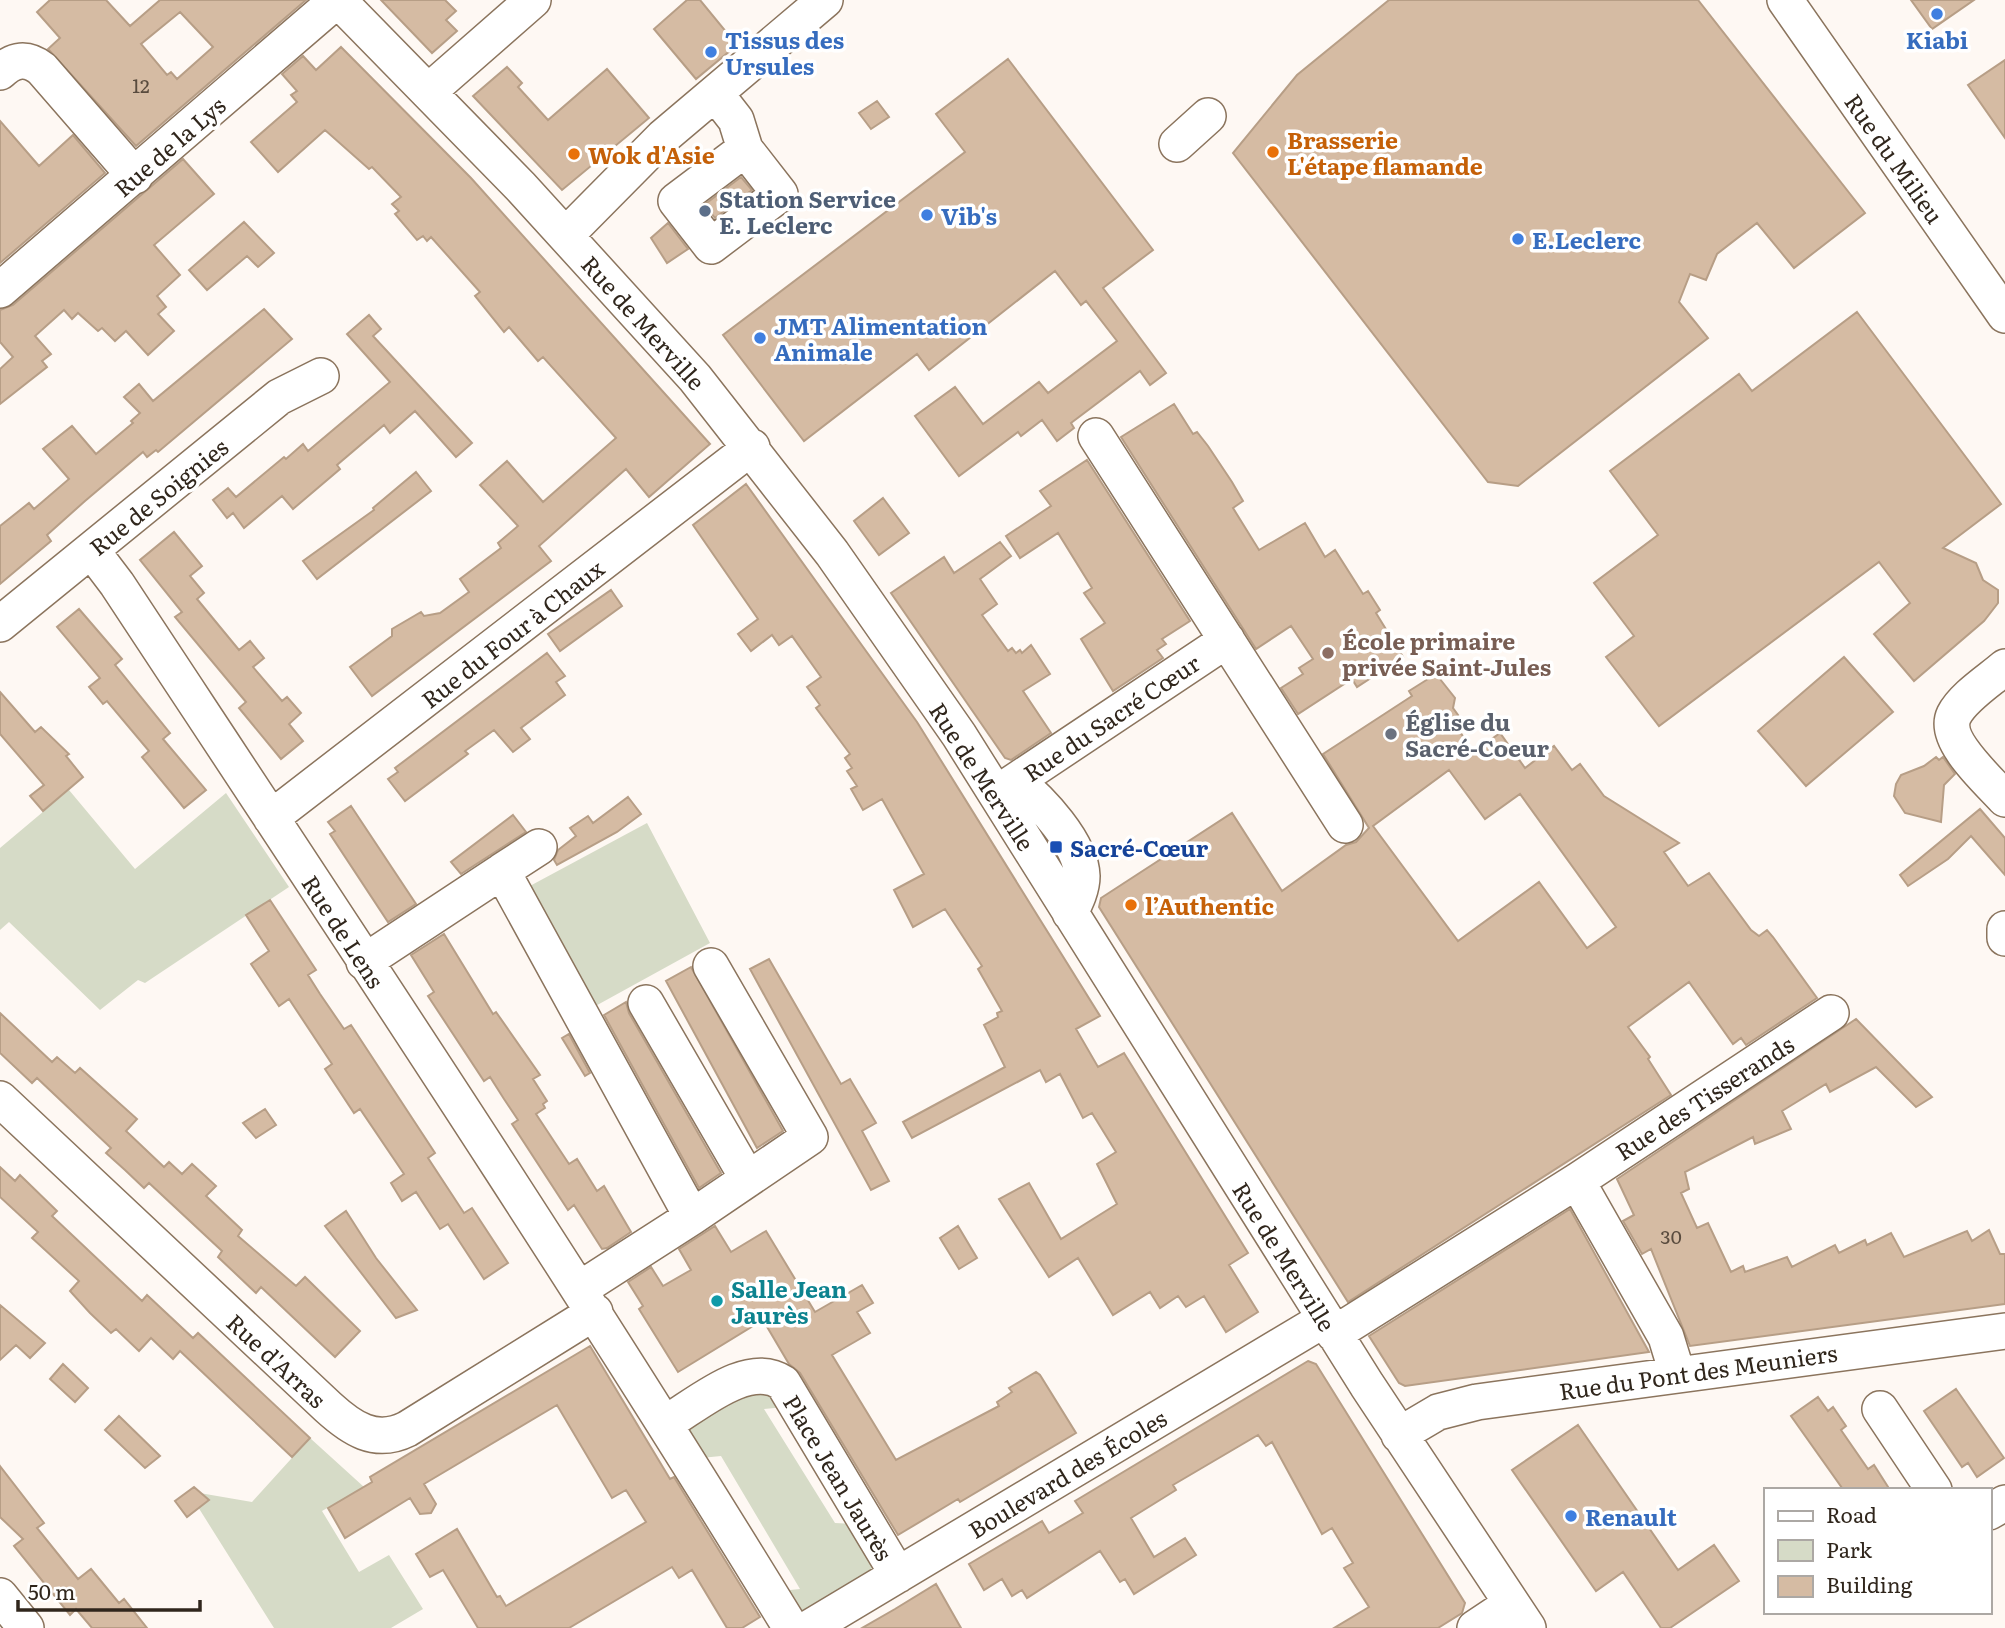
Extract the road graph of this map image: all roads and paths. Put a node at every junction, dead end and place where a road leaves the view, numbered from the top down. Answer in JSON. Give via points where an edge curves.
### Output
{"nodes":[{"id":1,"x":338,"y":0,"type":"edge"},
{"id":2,"x":533,"y":0,"type":"edge"},
{"id":3,"x":825,"y":0,"type":"edge"},
{"id":4,"x":1785,"y":0,"type":"edge"},
{"id":5,"x":0,"y":72,"type":"edge"},
{"id":6,"x":428,"y":92,"type":"junction"},
{"id":7,"x":715,"y":93,"type":"junction"},
{"id":8,"x":1208,"y":116,"type":"dead end"},
{"id":9,"x":1177,"y":144,"type":"dead end"},
{"id":10,"x":745,"y":149,"type":"dead end"},
{"id":11,"x":135,"y":176,"type":"junction"},
{"id":12,"x":566,"y":236,"type":"junction"},
{"id":13,"x":0,"y":290,"type":"edge"},
{"id":14,"x":2005,"y":315,"type":"edge"},
{"id":15,"x":321,"y":376,"type":"dead end"},
{"id":16,"x":1096,"y":436,"type":"dead end"},
{"id":17,"x":752,"y":447,"type":"junction"},
{"id":18,"x":92,"y":551,"type":"junction"},
{"id":19,"x":0,"y":624,"type":"edge"},
{"id":20,"x":1227,"y":640,"type":"junction"},
{"id":21,"x":2005,"y":667,"type":"edge"},
{"id":22,"x":1006,"y":788,"type":"junction"},
{"id":23,"x":2005,"y":799,"type":"edge"},
{"id":24,"x":271,"y":818,"type":"junction"},
{"id":25,"x":1346,"y":825,"type":"dead end"},
{"id":26,"x":540,"y":847,"type":"dead end"},
{"id":27,"x":502,"y":871,"type":"junction"},
{"id":28,"x":2005,"y":929,"type":"edge"},
{"id":29,"x":2005,"y":938,"type":"edge"},
{"id":30,"x":364,"y":962,"type":"junction"},
{"id":31,"x":711,"y":966,"type":"dead end"},
{"id":32,"x":646,"y":1003,"type":"dead end"},
{"id":33,"x":1831,"y":1013,"type":"dead end"},
{"id":34,"x":0,"y":1099,"type":"edge"},
{"id":35,"x":748,"y":1179,"type":"junction"},
{"id":36,"x":1577,"y":1181,"type":"junction"},
{"id":37,"x":692,"y":1217,"type":"junction"},
{"id":38,"x":588,"y":1300,"type":"junction"},
{"id":39,"x":1329,"y":1326,"type":"junction"},
{"id":40,"x":2005,"y":1331,"type":"edge"},
{"id":41,"x":1677,"y":1373,"type":"junction"},
{"id":42,"x":1880,"y":1409,"type":"dead end"},
{"id":43,"x":666,"y":1423,"type":"junction"},
{"id":44,"x":1399,"y":1435,"type":"junction"},
{"id":45,"x":1933,"y":1488,"type":"edge"},
{"id":46,"x":898,"y":1575,"type":"junction"},
{"id":47,"x":0,"y":1596,"type":"edge"},
{"id":48,"x":1520,"y":1616,"type":"edge"},
{"id":49,"x":26,"y":1628,"type":"edge"},
{"id":50,"x":791,"y":1628,"type":"edge"},
{"id":51,"x":809,"y":1628,"type":"edge"},
{"id":52,"x":1475,"y":1628,"type":"edge"}],
"edges":[{"from":1,"to":6,"type":"street","name":"Rue de Merville"},
{"from":1,"to":11,"type":"street","name":"Rue de la Lys"},
{"from":2,"to":6,"type":"street"},
{"from":3,"to":7,"type":"street"},
{"from":4,"to":14,"type":"street","name":"Rue du Milieu"},
{"from":5,"to":11,"type":"street","via":[[20,61],[35,63]]},
{"from":6,"to":12,"type":"street","name":"Rue de Merville"},
{"from":7,"to":10,"type":"street","via":[[736,120]]},
{"from":7,"to":12,"type":"street","via":[[663,137]]},
{"from":8,"to":9,"type":"street"},
{"from":11,"to":13,"type":"street","name":"Rue de la Lys"},
{"from":12,"to":17,"type":"street","name":"Rue de Merville"},
{"from":15,"to":18,"type":"street","name":"Rue de Soignies","via":[[279,397]]},
{"from":16,"to":20,"type":"street"},
{"from":17,"to":22,"type":"street","name":"Rue de Merville","via":[[959,735]]},
{"from":17,"to":24,"type":"street","name":"Rue du Four à Chaux"},
{"from":18,"to":19,"type":"street","name":"Rue de Soignies"},
{"from":18,"to":24,"type":"street","name":"Rue de Lens"},
{"from":20,"to":22,"type":"street","name":"Rue du Sacré Cœur"},
{"from":20,"to":25,"type":"street"},
{"from":21,"to":23,"type":"street","via":[[1959,708],[1952,729],[1957,744]]},
{"from":22,"to":39,"type":"street","name":"Rue de Merville","via":[[1041,801],[1079,860],[1082,879],[1070,913]]},
{"from":24,"to":30,"type":"street","name":"Rue de Lens"},
{"from":26,"to":27,"type":"street"},
{"from":27,"to":30,"type":"street"},
{"from":27,"to":37,"type":"street"},
{"from":28,"to":29,"type":"street"},
{"from":30,"to":38,"type":"street","name":"Rue de Lens"},
{"from":31,"to":35,"type":"street","name":"Rue d'Arras","via":[[810,1137]]},
{"from":32,"to":35,"type":"street"},
{"from":33,"to":36,"type":"street","name":"Rue des Tisserands"},
{"from":34,"to":38,"type":"street","name":"Rue d'Arras","via":[[328,1407],[368,1435],[388,1436],[407,1429]]},
{"from":35,"to":37,"type":"street","name":"Rue d'Arras"},
{"from":36,"to":39,"type":"street","name":"Rue des Tisserands"},
{"from":36,"to":41,"type":"street","via":[[1666,1338]]},
{"from":37,"to":38,"type":"street","name":"Rue d'Arras"},
{"from":38,"to":43,"type":"street"},
{"from":39,"to":44,"type":"street","name":"Rue de Merville"},
{"from":39,"to":46,"type":"street","name":"Boulevard des Écoles"},
{"from":40,"to":41,"type":"street","name":"Rue du Pont des Meuniers"},
{"from":41,"to":44,"type":"street","name":"Rue du Pont des Meuniers","via":[[1463,1404],[1438,1412]]},
{"from":42,"to":45,"type":"street"},
{"from":43,"to":46,"type":"street","name":"Place Jean Jaurès","via":[[740,1378],[774,1377],[783,1383]]},
{"from":43,"to":50,"type":"street"},
{"from":44,"to":48,"type":"street","name":"Rue de Merville"},
{"from":46,"to":51,"type":"street","name":"Boulevard des Écoles"},
{"from":47,"to":49,"type":"street"},
{"from":48,"to":52,"type":"street"}]}
